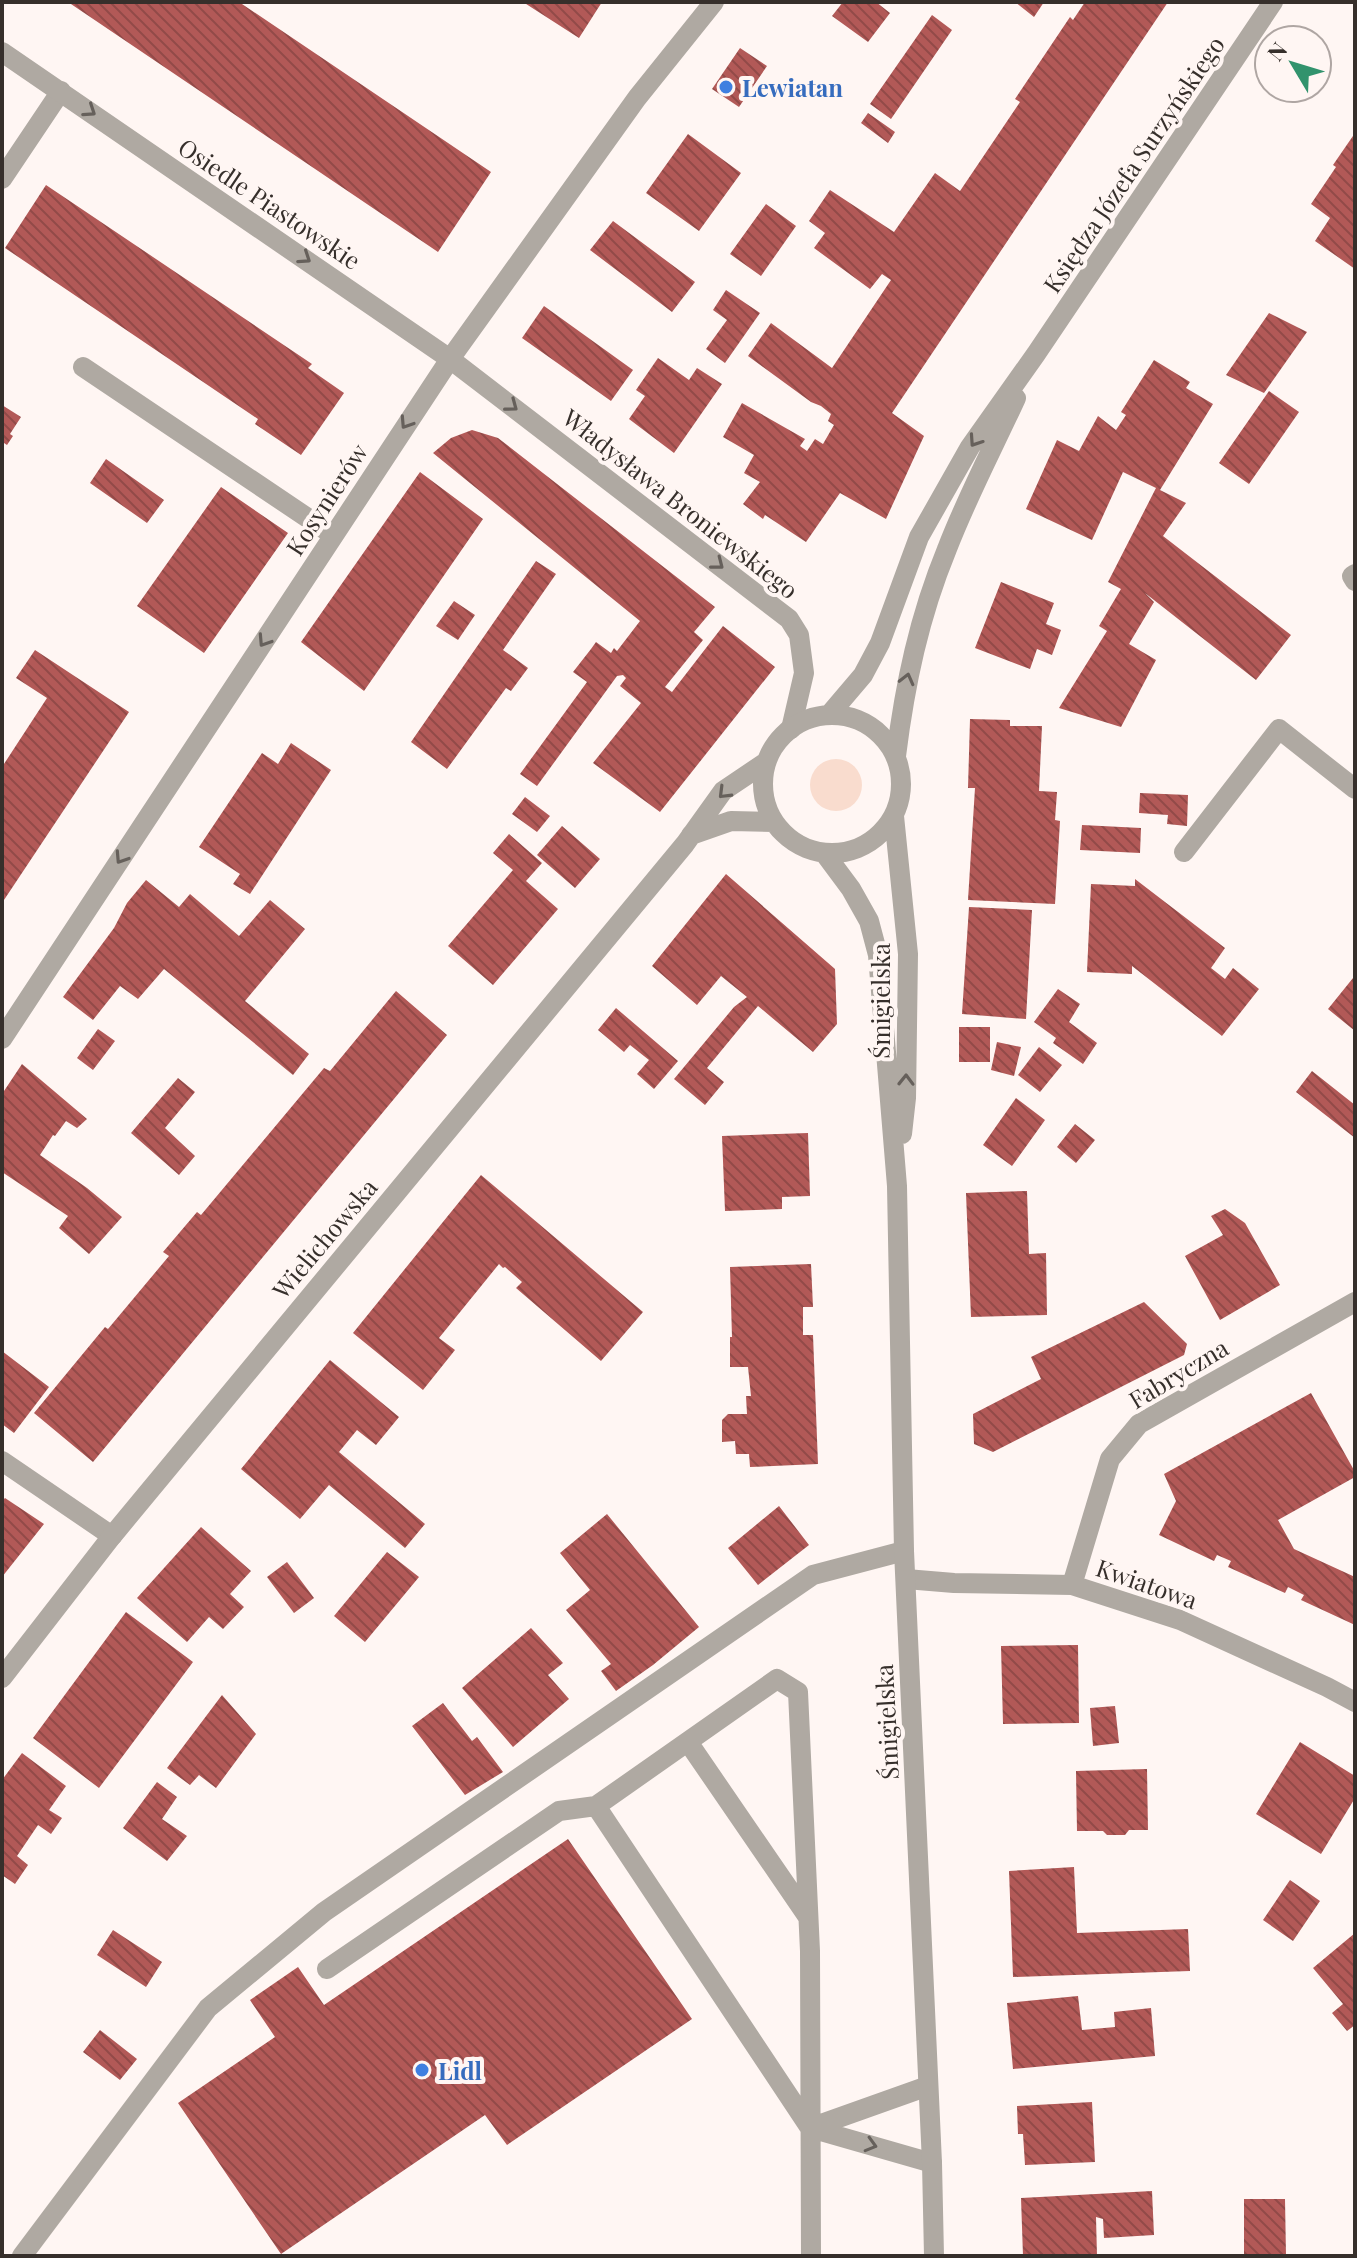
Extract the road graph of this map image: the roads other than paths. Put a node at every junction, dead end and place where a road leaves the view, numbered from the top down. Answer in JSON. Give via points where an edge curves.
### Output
{"nodes":[{"id":1,"x":714,"y":2,"type":"edge"},
{"id":2,"x":1273,"y":2,"type":"edge"},
{"id":3,"x":2,"y":52,"type":"edge"},
{"id":4,"x":61,"y":91,"type":"junction"},
{"id":5,"x":2,"y":179,"type":"edge"},
{"id":6,"x":1036,"y":354,"type":"junction"},
{"id":7,"x":450,"y":359,"type":"junction"},
{"id":8,"x":83,"y":367,"type":"dead end"},
{"id":9,"x":333,"y":535,"type":"junction"},
{"id":10,"x":1355,"y":574,"type":"edge"},
{"id":11,"x":1355,"y":581,"type":"edge"},
{"id":12,"x":829,"y":715,"type":"junction"},
{"id":13,"x":791,"y":729,"type":"junction"},
{"id":14,"x":896,"y":756,"type":"junction"},
{"id":15,"x":766,"y":762,"type":"junction"},
{"id":16,"x":1355,"y":789,"type":"edge"},
{"id":17,"x":894,"y":816,"type":"junction"},
{"id":18,"x":773,"y":822,"type":"junction"},
{"id":19,"x":691,"y":835,"type":"junction"},
{"id":20,"x":1184,"y":852,"type":"dead end"},
{"id":21,"x":825,"y":854,"type":"junction"},
{"id":22,"x":2,"y":1039,"type":"edge"},
{"id":23,"x":897,"y":1186,"type":"junction"},
{"id":24,"x":1355,"y":1302,"type":"edge"},
{"id":25,"x":2,"y":1461,"type":"edge"},
{"id":26,"x":112,"y":1536,"type":"junction"},
{"id":27,"x":904,"y":1551,"type":"junction"},
{"id":28,"x":906,"y":1579,"type":"junction"},
{"id":29,"x":1072,"y":1585,"type":"junction"},
{"id":30,"x":2,"y":1678,"type":"edge"},
{"id":31,"x":1355,"y":1702,"type":"edge"},
{"id":32,"x":688,"y":1742,"type":"junction"},
{"id":33,"x":596,"y":1806,"type":"junction"},
{"id":34,"x":809,"y":1918,"type":"junction"},
{"id":35,"x":327,"y":1969,"type":"dead end"},
{"id":36,"x":928,"y":2086,"type":"junction"},
{"id":37,"x":810,"y":2128,"type":"junction"},
{"id":38,"x":932,"y":2163,"type":"junction"},
{"id":39,"x":22,"y":2256,"type":"edge"},
{"id":40,"x":811,"y":2256,"type":"edge"},
{"id":41,"x":934,"y":2256,"type":"edge"}],
"edges":[{"from":1,"to":7,"type":"street","name":"Kosynierów","via":[[637,98]]},
{"from":2,"to":6,"type":"street","name":"Księdza Józefa Surzyńskiego"},
{"from":3,"to":4,"type":"street","name":"Osiedle Piastowskie"},
{"from":4,"to":5,"type":"street"},
{"from":4,"to":7,"type":"street","name":"Osiedle Piastowskie","one_way":true},
{"from":6,"to":12,"type":"street","name":"Księdza Józefa Surzyńskiego","one_way":true,"via":[[970,447],[919,537],[863,675]]},
{"from":14,"to":6,"type":"street","name":"Księdza Józefa Surzyńskiego","one_way":true,"via":[[904,691],[922,620],[947,549]]},
{"from":7,"to":9,"type":"street","name":"Kosynierów","one_way":true},
{"from":7,"to":13,"type":"street","name":"Władysława Broniewskiego","one_way":true,"via":[[789,619],[799,635],[804,673]]},
{"from":8,"to":9,"type":"street"},
{"from":9,"to":22,"type":"street","name":"Kosynierów","one_way":true},
{"from":10,"to":11,"type":"street"},
{"from":12,"to":13,"type":"street"},
{"from":12,"to":14,"type":"street","via":[[869,725]]},
{"from":13,"to":15,"type":"street"},
{"from":14,"to":17,"type":"street","via":[[901,776]]},
{"from":15,"to":18,"type":"street","via":[[762,782]]},
{"from":15,"to":19,"type":"street","name":"Wielichowska","one_way":true,"via":[[723,791]]},
{"from":16,"to":20,"type":"street","via":[[1279,729]]},
{"from":17,"to":21,"type":"street","via":[[865,846]]},
{"from":23,"to":17,"type":"street","name":"Śmigielska","one_way":true,"via":[[906,1098],[908,954]]},
{"from":18,"to":19,"type":"street","via":[[731,821]]},
{"from":18,"to":21,"type":"street","via":[[804,848]]},
{"from":19,"to":26,"type":"street","name":"Wielichowska"},
{"from":21,"to":23,"type":"street","name":"Śmigielska","via":[[869,921],[878,955]]},
{"from":23,"to":27,"type":"street","name":"Śmigielska"},
{"from":24,"to":29,"type":"street","name":"Fabryczna","via":[[1139,1424],[1110,1459]]},
{"from":25,"to":26,"type":"street"},
{"from":26,"to":30,"type":"street","name":"Wielichowska"},
{"from":27,"to":28,"type":"street","name":"Śmigielska"},
{"from":27,"to":39,"type":"street","via":[[813,1575],[324,1912],[208,2008]]},
{"from":28,"to":29,"type":"street","name":"Kwiatowa"},
{"from":28,"to":36,"type":"street","name":"Śmigielska"},
{"from":29,"to":31,"type":"street","name":"Kwiatowa","via":[[1180,1620]]},
{"from":32,"to":33,"type":"street"},
{"from":32,"to":34,"type":"street"},
{"from":32,"to":34,"type":"street","via":[[777,1679],[798,1692]]},
{"from":33,"to":35,"type":"street","via":[[559,1811]]},
{"from":33,"to":37,"type":"street"},
{"from":34,"to":37,"type":"street"},
{"from":36,"to":37,"type":"street"},
{"from":36,"to":38,"type":"street","name":"Śmigielska"},
{"from":37,"to":38,"type":"street","one_way":true},
{"from":37,"to":40,"type":"street"},
{"from":38,"to":41,"type":"street","name":"Śmigielska"}]}
